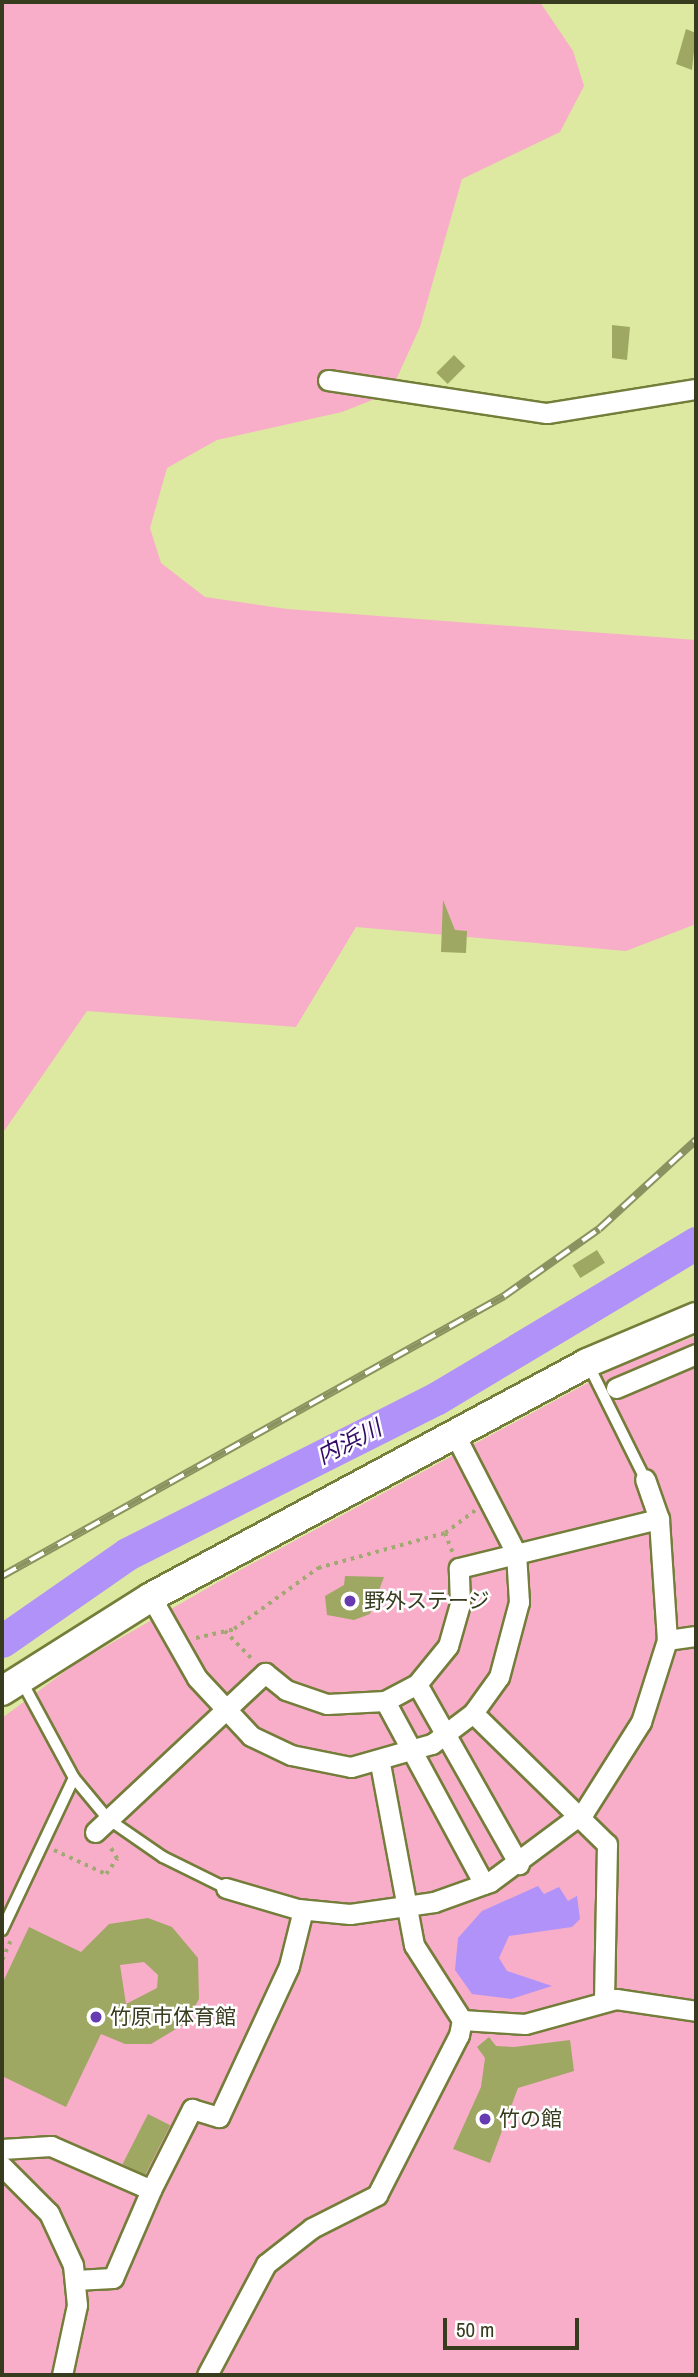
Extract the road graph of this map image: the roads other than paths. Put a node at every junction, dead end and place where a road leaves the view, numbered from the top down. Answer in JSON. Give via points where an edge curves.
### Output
{"nodes":[{"id":1,"x":328,"y":380,"type":"dead end"},
{"id":2,"x":696,"y":389,"type":"edge"},
{"id":3,"x":696,"y":1317,"type":"edge"},
{"id":4,"x":696,"y":1354,"type":"edge"},
{"id":5,"x":587,"y":1363,"type":"junction"},
{"id":6,"x":610,"y":1391,"type":"junction"},
{"id":7,"x":455,"y":1434,"type":"junction"},
{"id":8,"x":645,"y":1479,"type":"joint"},
{"id":9,"x":659,"y":1519,"type":"junction"},
{"id":10,"x":516,"y":1553,"type":"junction"},
{"id":11,"x":152,"y":1597,"type":"junction"},
{"id":12,"x":696,"y":1636,"type":"edge"},
{"id":13,"x":667,"y":1640,"type":"junction"},
{"id":14,"x":10,"y":1684,"type":"edge"},
{"id":15,"x":418,"y":1684,"type":"junction"},
{"id":16,"x":384,"y":1700,"type":"junction"},
{"id":17,"x":222,"y":1711,"type":"junction"},
{"id":18,"x":473,"y":1713,"type":"junction"},
{"id":19,"x":447,"y":1736,"type":"junction"},
{"id":20,"x":412,"y":1753,"type":"junction"},
{"id":21,"x":380,"y":1763,"type":"junction"},
{"id":22,"x":74,"y":1778,"type":"junction"},
{"id":23,"x":582,"y":1814,"type":"junction"},
{"id":24,"x":102,"y":1825,"type":"junction"},
{"id":25,"x":519,"y":1864,"type":"junction"},
{"id":26,"x":484,"y":1884,"type":"junction"},
{"id":27,"x":226,"y":1888,"type":"joint"},
{"id":28,"x":408,"y":1907,"type":"junction"},
{"id":29,"x":303,"y":1910,"type":"junction"},
{"id":30,"x":2,"y":1930,"type":"edge"},
{"id":31,"x":604,"y":2000,"type":"junction"},
{"id":32,"x":696,"y":2011,"type":"edge"},
{"id":33,"x":462,"y":2020,"type":"junction"},
{"id":34,"x":2,"y":2149,"type":"edge"},
{"id":35,"x":2,"y":2166,"type":"edge"},
{"id":36,"x":151,"y":2190,"type":"junction"},
{"id":37,"x":75,"y":2280,"type":"junction"},
{"id":38,"x":66,"y":2374,"type":"edge"},
{"id":39,"x":207,"y":2375,"type":"edge"}],
"edges":[{"from":1,"to":2,"type":"street","via":[[547,413]]},
{"from":3,"to":5,"type":"street"},
{"from":4,"to":6,"type":"street"},
{"from":5,"to":6,"type":"lane"},
{"from":5,"to":7,"type":"street"},
{"from":6,"to":8,"type":"lane"},
{"from":7,"to":10,"type":"street"},
{"from":7,"to":11,"type":"street"},
{"from":8,"to":9,"type":"street"},
{"from":9,"to":10,"type":"street"},
{"from":9,"to":13,"type":"street"},
{"from":10,"to":15,"type":"street","via":[[458,1568],[460,1604],[451,1639]]},
{"from":10,"to":18,"type":"street","via":[[515,1632],[499,1677]]},
{"from":11,"to":14,"type":"street"},
{"from":11,"to":17,"type":"street"},
{"from":12,"to":13,"type":"street"},
{"from":13,"to":23,"type":"street","via":[[641,1722],[615,1772]]},
{"from":14,"to":22,"type":"lane"},
{"from":15,"to":16,"type":"street"},
{"from":15,"to":19,"type":"street"},
{"from":16,"to":17,"type":"street","via":[[327,1704],[286,1690],[265,1673]]},
{"from":16,"to":20,"type":"street"},
{"from":17,"to":21,"type":"street","via":[[251,1736],[291,1755],[324,1765]]},
{"from":17,"to":24,"type":"street"},
{"from":18,"to":19,"type":"street"},
{"from":18,"to":23,"type":"street"},
{"from":19,"to":20,"type":"street"},
{"from":19,"to":25,"type":"street"},
{"from":20,"to":21,"type":"street"},
{"from":20,"to":26,"type":"street"},
{"from":21,"to":28,"type":"street"},
{"from":22,"to":24,"type":"lane"},
{"from":22,"to":30,"type":"lane"},
{"from":23,"to":25,"type":"street"},
{"from":23,"to":31,"type":"street","via":[[609,1851]]},
{"from":24,"to":27,"type":"lane"},
{"from":25,"to":26,"type":"street"},
{"from":26,"to":28,"type":"street"},
{"from":27,"to":29,"type":"street"},
{"from":28,"to":29,"type":"street","via":[[350,1914]]},
{"from":28,"to":33,"type":"street","via":[[415,1945]]},
{"from":29,"to":36,"type":"street","via":[[289,1966],[219,2117],[192,2109]]},
{"from":31,"to":32,"type":"street"},
{"from":31,"to":33,"type":"street","via":[[525,2024]]},
{"from":33,"to":39,"type":"street","via":[[394,2170],[377,2195],[312,2228],[266,2264]]},
{"from":34,"to":36,"type":"street","via":[[51,2146]]},
{"from":35,"to":37,"type":"street","via":[[50,2213]]},
{"from":36,"to":37,"type":"street","via":[[113,2277]]},
{"from":37,"to":38,"type":"street"}]}
